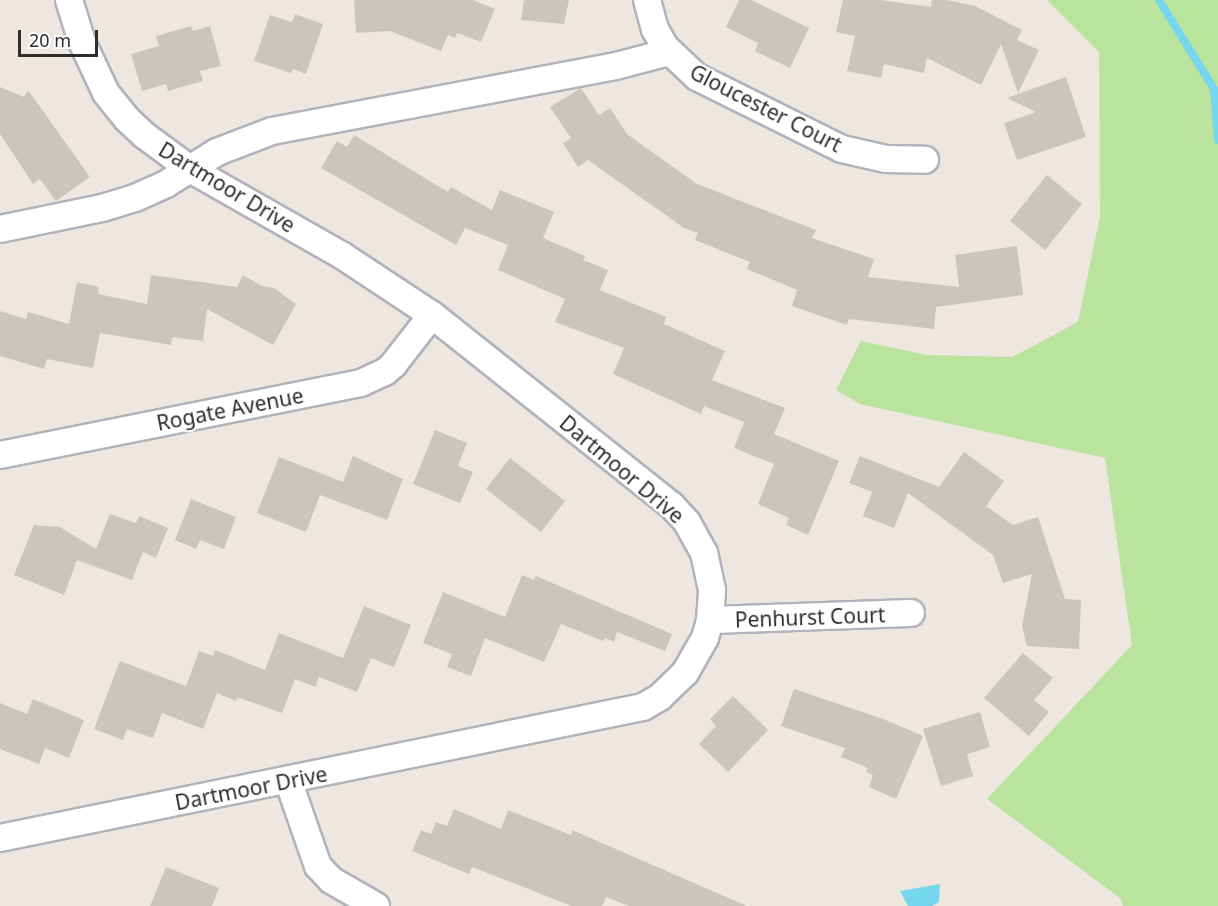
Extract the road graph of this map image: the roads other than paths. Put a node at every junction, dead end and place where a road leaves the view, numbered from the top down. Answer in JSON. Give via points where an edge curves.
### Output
{"nodes":[{"id":1,"x":69,"y":0,"type":"edge"},
{"id":2,"x":647,"y":0,"type":"edge"},
{"id":3,"x":669,"y":52,"type":"junction"},
{"id":4,"x":926,"y":160,"type":"dead end"},
{"id":5,"x":190,"y":169,"type":"junction"},
{"id":6,"x":0,"y":229,"type":"edge"},
{"id":7,"x":432,"y":315,"type":"junction"},
{"id":8,"x":0,"y":455,"type":"edge"},
{"id":9,"x":911,"y":613,"type":"dead end"},
{"id":10,"x":710,"y":620,"type":"junction"},
{"id":11,"x":288,"y":780,"type":"junction"},
{"id":12,"x":0,"y":838,"type":"edge"},
{"id":13,"x":375,"y":906,"type":"edge"}],
"edges":[{"from":1,"to":5,"type":"street","name":"Dartmoor Drive","via":[[86,52],[106,93],[144,135]]},
{"from":2,"to":3,"type":"street","name":"Gloucester Court","via":[[654,29]]},
{"from":3,"to":4,"type":"street","name":"Gloucester Court","via":[[707,82],[832,144],[886,159]]},
{"from":3,"to":5,"type":"street","via":[[583,73],[285,128],[228,147]]},
{"from":5,"to":6,"type":"street","via":[[135,198]]},
{"from":5,"to":7,"type":"street","name":"Dartmoor Drive","via":[[343,256]]},
{"from":7,"to":8,"type":"street","name":"Rogate Avenue","via":[[393,365],[361,383]]},
{"from":7,"to":10,"type":"street","name":"Dartmoor Drive","via":[[687,522],[698,537],[709,573]]},
{"from":9,"to":10,"type":"street","name":"Penhurst Court"},
{"from":10,"to":11,"type":"street","name":"Dartmoor Drive","via":[[705,638],[685,673],[660,698],[643,707]]},
{"from":11,"to":12,"type":"street","name":"Dartmoor Drive"},
{"from":11,"to":13,"type":"street","via":[[318,866],[331,880]]}]}
